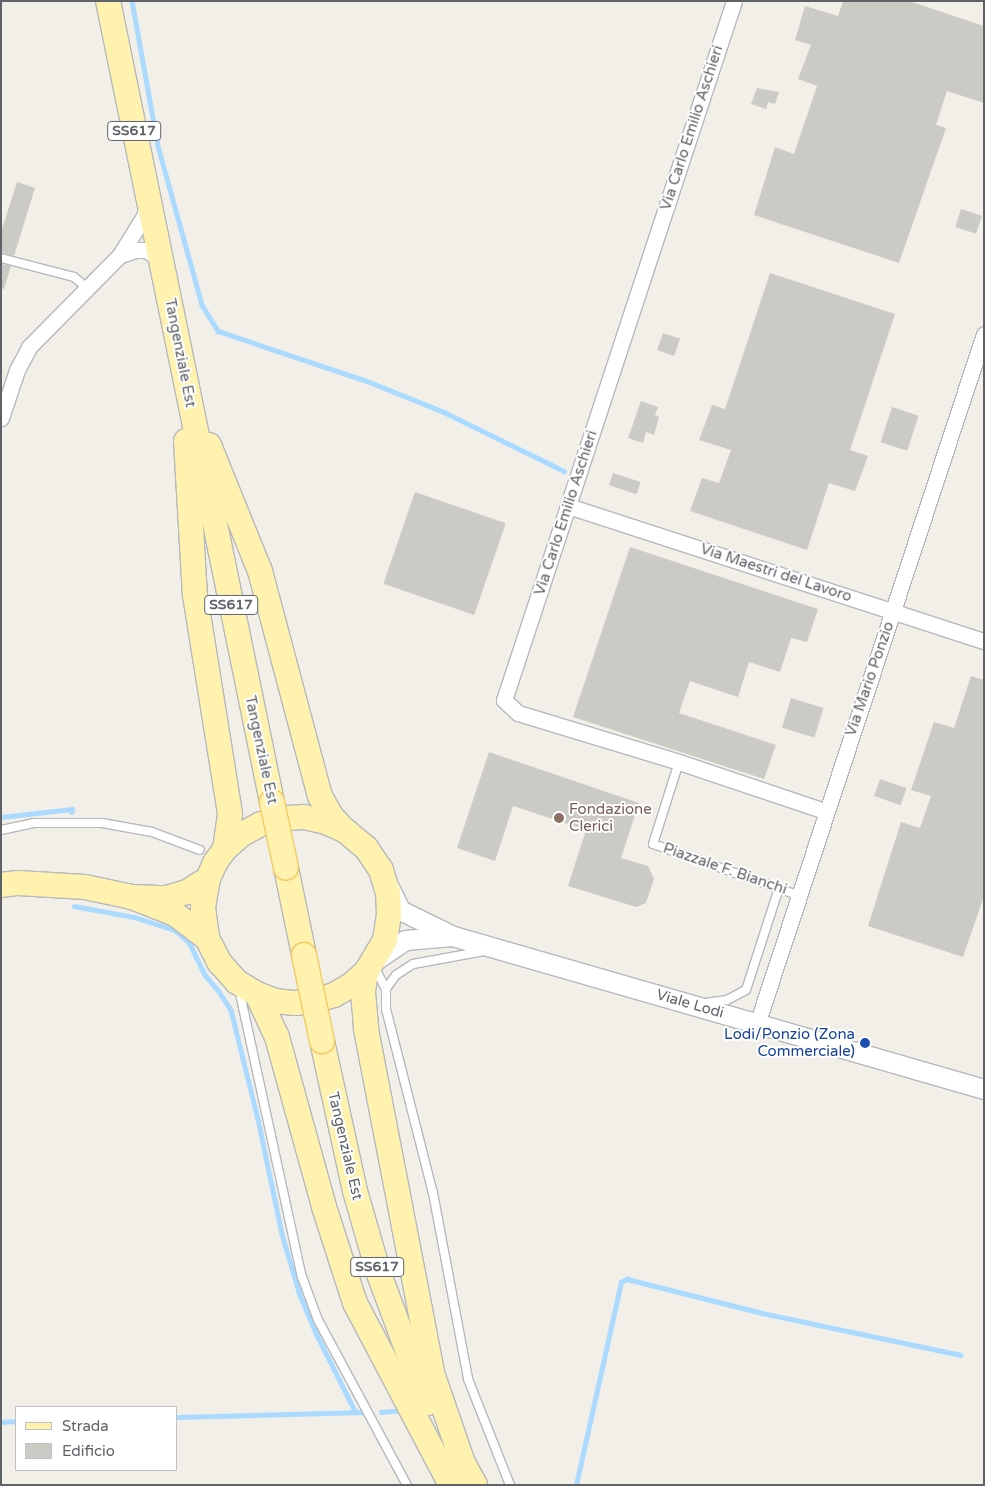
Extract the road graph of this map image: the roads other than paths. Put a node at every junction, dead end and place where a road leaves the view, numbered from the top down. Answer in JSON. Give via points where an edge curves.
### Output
{"nodes":[{"id":1,"x":108,"y":1,"type":"edge"},
{"id":2,"x":734,"y":1,"type":"edge"},
{"id":3,"x":149,"y":202,"type":"junction"},
{"id":4,"x":120,"y":256,"type":"junction"},
{"id":5,"x":1,"y":258,"type":"edge"},
{"id":6,"x":161,"y":260,"type":"junction"},
{"id":7,"x":86,"y":288,"type":"junction"},
{"id":8,"x":984,"y":334,"type":"edge"},
{"id":9,"x":191,"y":408,"type":"junction"},
{"id":10,"x":1,"y":418,"type":"edge"},
{"id":11,"x":568,"y":506,"type":"junction"},
{"id":12,"x":893,"y":611,"type":"junction"},
{"id":13,"x":984,"y":641,"type":"edge"},
{"id":14,"x":679,"y":762,"type":"junction"},
{"id":15,"x":825,"y":811,"type":"junction"},
{"id":16,"x":1,"y":830,"type":"edge"},
{"id":17,"x":346,"y":831,"type":"junction"},
{"id":18,"x":225,"y":849,"type":"junction"},
{"id":19,"x":200,"y":850,"type":"dead end"},
{"id":20,"x":380,"y":870,"type":"junction"},
{"id":21,"x":208,"y":879,"type":"junction"},
{"id":22,"x":1,"y":885,"type":"edge"},
{"id":23,"x":779,"y":888,"type":"junction"},
{"id":24,"x":800,"y":896,"type":"junction"},
{"id":25,"x":132,"y":897,"type":"junction"},
{"id":26,"x":453,"y":936,"type":"junction"},
{"id":27,"x":207,"y":938,"type":"junction"},
{"id":28,"x":500,"y":950,"type":"junction"},
{"id":29,"x":371,"y":965,"type":"junction"},
{"id":30,"x":247,"y":988,"type":"junction"},
{"id":31,"x":386,"y":989,"type":"junction"},
{"id":32,"x":692,"y":1005,"type":"junction"},
{"id":33,"x":757,"y":1024,"type":"junction"},
{"id":34,"x":984,"y":1089,"type":"edge"},
{"id":35,"x":408,"y":1485,"type":"edge"},
{"id":36,"x":450,"y":1485,"type":"edge"},
{"id":37,"x":462,"y":1485,"type":"edge"},
{"id":38,"x":474,"y":1485,"type":"edge"},
{"id":39,"x":510,"y":1485,"type":"edge"}],
"edges":[{"from":1,"to":3,"type":"main road","name":"Tangenziale Est","number":"SS617"},
{"from":2,"to":11,"type":"street","name":"Via Carlo Emilio Aschieri"},
{"from":3,"to":4,"type":"street"},
{"from":3,"to":6,"type":"main road","name":"Tangenziale Est","number":"SS617"},
{"from":4,"to":6,"type":"street","via":[[146,250]]},
{"from":4,"to":7,"type":"street"},
{"from":5,"to":7,"type":"lane","via":[[74,277]]},
{"from":6,"to":9,"type":"main road","name":"Tangenziale Est","number":"SS617"},
{"from":7,"to":10,"type":"street","via":[[40,333],[22,359]]},
{"from":8,"to":12,"type":"street","name":"Via Mario Ponzio"},
{"from":9,"to":17,"type":"main road","via":[[216,458],[260,571],[320,796],[331,816]]},
{"from":9,"to":18,"type":"main road","via":[[186,440],[196,595],[230,814]]},
{"from":9,"to":37,"type":"main road","name":"Tangenziale Est","number":"SS617","bridge":true,"via":[[355,1192],[379,1274],[409,1357]]},
{"from":11,"to":12,"type":"street","name":"Via Maestri del Lavoro"},
{"from":11,"to":14,"type":"street","name":"Via Carlo Emilio Aschieri","via":[[504,700],[518,713]]},
{"from":12,"to":13,"type":"street","name":"Via Maestri del Lavoro"},
{"from":12,"to":15,"type":"street","name":"Via Mario Ponzio"},
{"from":14,"to":15,"type":"street","name":"Via Carlo Emilio Aschieri"},
{"from":14,"to":23,"type":"lane","name":"Piazzale F. Bianchi","via":[[653,844]]},
{"from":15,"to":24,"type":"street","name":"Via Mario Ponzio"},
{"from":16,"to":19,"type":"lane","via":[[33,824],[102,823],[152,832]]},
{"from":17,"to":18,"type":"main road","via":[[304,817],[282,818],[248,831]]},
{"from":17,"to":20,"type":"main road","via":[[366,848]]},
{"from":18,"to":21,"type":"main road"},
{"from":20,"to":26,"type":"street","name":"Viale Lodi","via":[[400,910]]},
{"from":20,"to":29,"type":"main road","via":[[388,893],[389,916],[385,940]]},
{"from":21,"to":25,"type":"main road","via":[[187,892],[166,898]]},
{"from":21,"to":27,"type":"main road","via":[[203,908]]},
{"from":22,"to":25,"type":"main road","via":[[86,887]]},
{"from":23,"to":24,"type":"lane","name":"Piazzale F. Bianchi"},
{"from":23,"to":32,"type":"lane","via":[[746,990],[727,1000]]},
{"from":24,"to":33,"type":"street","name":"Via Mario Ponzio"},
{"from":25,"to":27,"type":"main road","via":[[175,914]]},
{"from":26,"to":28,"type":"street","name":"Viale Lodi"},
{"from":26,"to":29,"type":"street","name":"Viale Lodi","via":[[405,940]]},
{"from":27,"to":30,"type":"main road","via":[[219,962]]},
{"from":28,"to":31,"type":"lane","via":[[413,964],[396,974]]},
{"from":28,"to":32,"type":"street","name":"Viale Lodi"},
{"from":29,"to":30,"type":"main road","via":[[351,985],[315,1001],[276,1001]]},
{"from":29,"to":31,"type":"lane"},
{"from":29,"to":38,"type":"main road","via":[[363,992],[366,1029],[432,1372],[463,1463]]},
{"from":30,"to":35,"type":"lane","via":[[302,1277],[318,1320]]},
{"from":30,"to":36,"type":"main road","via":[[277,1037],[324,1208],[355,1303]]},
{"from":31,"to":39,"type":"lane","via":[[386,1008],[433,1193],[468,1379]]},
{"from":32,"to":33,"type":"street","name":"Viale Lodi"},
{"from":33,"to":34,"type":"street","name":"Viale Lodi"}]}
